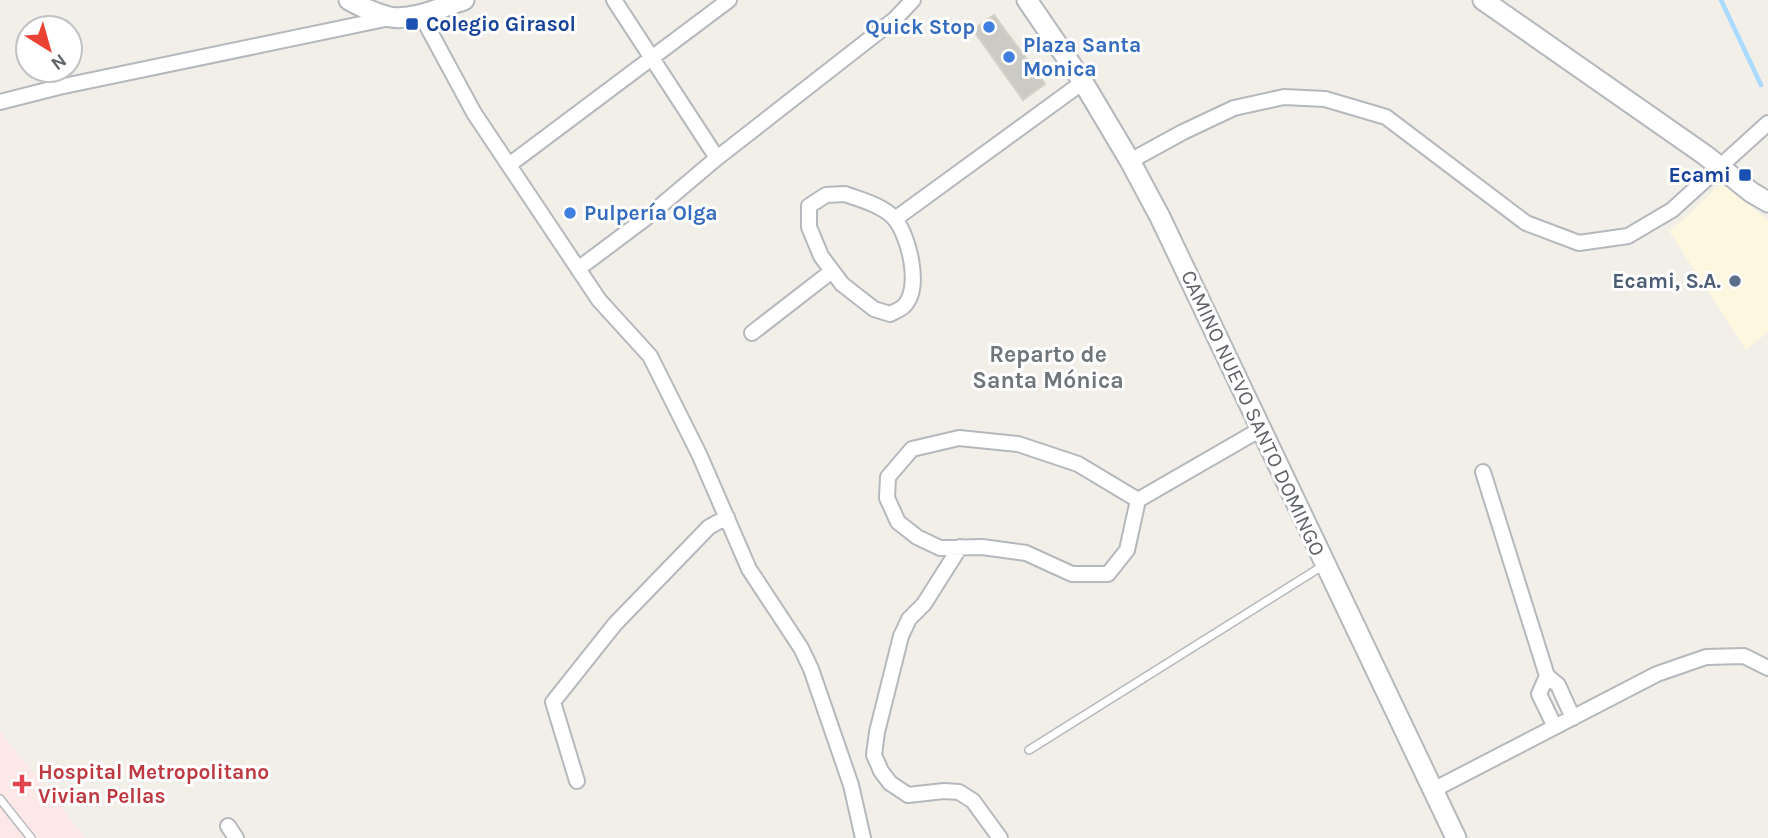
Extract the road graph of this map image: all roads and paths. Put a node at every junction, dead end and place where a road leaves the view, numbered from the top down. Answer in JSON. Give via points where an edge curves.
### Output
{"nodes":[{"id":1,"x":349,"y":0,"type":"edge"},
{"id":2,"x":464,"y":0,"type":"edge"},
{"id":3,"x":614,"y":0,"type":"edge"},
{"id":4,"x":729,"y":0,"type":"edge"},
{"id":5,"x":912,"y":0,"type":"edge"},
{"id":6,"x":1027,"y":0,"type":"edge"},
{"id":7,"x":1483,"y":0,"type":"edge"},
{"id":8,"x":421,"y":15,"type":"junction"},
{"id":9,"x":391,"y":17,"type":"junction"},
{"id":10,"x":651,"y":58,"type":"junction"},
{"id":11,"x":1083,"y":82,"type":"junction"},
{"id":12,"x":0,"y":102,"type":"edge"},
{"id":13,"x":1768,"y":123,"type":"edge"},
{"id":14,"x":717,"y":158,"type":"junction"},
{"id":15,"x":1130,"y":161,"type":"junction"},
{"id":16,"x":509,"y":165,"type":"junction"},
{"id":17,"x":1720,"y":167,"type":"junction"},
{"id":18,"x":1768,"y":202,"type":"edge"},
{"id":19,"x":895,"y":219,"type":"junction"},
{"id":20,"x":578,"y":268,"type":"junction"},
{"id":21,"x":832,"y":271,"type":"junction"},
{"id":22,"x":752,"y":333,"type":"dead end"},
{"id":23,"x":1261,"y":429,"type":"junction"},
{"id":24,"x":1483,"y":472,"type":"dead end"},
{"id":25,"x":1138,"y":500,"type":"junction"},
{"id":26,"x":727,"y":517,"type":"junction"},
{"id":27,"x":960,"y":547,"type":"junction"},
{"id":28,"x":1325,"y":565,"type":"junction"},
{"id":29,"x":1768,"y":668,"type":"edge"},
{"id":30,"x":1547,"y":676,"type":"junction"},
{"id":31,"x":1573,"y":718,"type":"junction"},
{"id":32,"x":1555,"y":727,"type":"junction"},
{"id":33,"x":1029,"y":750,"type":"dead end"},
{"id":34,"x":577,"y":781,"type":"dead end"},
{"id":35,"x":1433,"y":790,"type":"junction"},
{"id":36,"x":0,"y":799,"type":"edge"},
{"id":37,"x":31,"y":838,"type":"edge"},
{"id":38,"x":863,"y":838,"type":"edge"},
{"id":39,"x":1000,"y":838,"type":"edge"},
{"id":40,"x":1456,"y":838,"type":"edge"}],
"edges":[{"from":1,"to":9,"type":"street"},
{"from":2,"to":8,"type":"street"},
{"from":3,"to":10,"type":"street"},
{"from":4,"to":10,"type":"street"},
{"from":5,"to":14,"type":"street","via":[[895,19]]},
{"from":6,"to":11,"type":"street","name":"CAMINO NUEVO SANTO DOMINGO"},
{"from":7,"to":17,"type":"street"},
{"from":8,"to":9,"type":"street"},
{"from":8,"to":16,"type":"street","via":[[474,113]]},
{"from":9,"to":12,"type":"street"},
{"from":10,"to":14,"type":"street"},
{"from":10,"to":16,"type":"street"},
{"from":11,"to":15,"type":"street","name":"CAMINO NUEVO SANTO DOMINGO"},
{"from":11,"to":19,"type":"street"},
{"from":13,"to":17,"type":"street"},
{"from":14,"to":20,"type":"street"},
{"from":15,"to":17,"type":"street","via":[[1234,108],[1284,97],[1325,99],[1386,117],[1526,223],[1579,243],[1628,236],[1672,211]]},
{"from":15,"to":23,"type":"street","name":"CAMINO NUEVO SANTO DOMINGO"},
{"from":16,"to":20,"type":"street"},
{"from":17,"to":18,"type":"street"},
{"from":19,"to":21,"type":"street","via":[[845,194],[826,195],[809,206],[809,227]]},
{"from":19,"to":21,"type":"street","via":[[911,250],[913,285],[905,305],[890,314],[874,309]]},
{"from":20,"to":26,"type":"street","via":[[599,300],[650,356]]},
{"from":21,"to":22,"type":"street"},
{"from":23,"to":25,"type":"street"},
{"from":23,"to":28,"type":"street","name":"CAMINO NUEVO SANTO DOMINGO"},
{"from":24,"to":30,"type":"street"},
{"from":25,"to":27,"type":"street","via":[[1127,550],[1108,574],[1072,574],[1026,553]]},
{"from":25,"to":27,"type":"street","via":[[1078,464],[1018,444],[960,438],[912,449],[888,477],[887,498],[898,522],[940,548]]},
{"from":26,"to":34,"type":"street","via":[[709,527],[615,624],[553,702]]},
{"from":26,"to":38,"type":"street","via":[[749,569],[811,669],[851,785]]},
{"from":27,"to":39,"type":"street","via":[[901,636],[874,755],[890,783],[908,795],[959,792],[973,801]]},
{"from":28,"to":33,"type":"lane"},
{"from":28,"to":35,"type":"street","name":"CAMINO NUEVO SANTO DOMINGO"},
{"from":29,"to":31,"type":"street","via":[[1744,656],[1706,657],[1657,674]]},
{"from":30,"to":31,"type":"street","via":[[1558,685]]},
{"from":30,"to":32,"type":"street","via":[[1539,694]]},
{"from":31,"to":32,"type":"street"},
{"from":32,"to":35,"type":"street"},
{"from":35,"to":40,"type":"street","name":"CAMINO NUEVO SANTO DOMINGO"},
{"from":36,"to":37,"type":"lane"}]}
